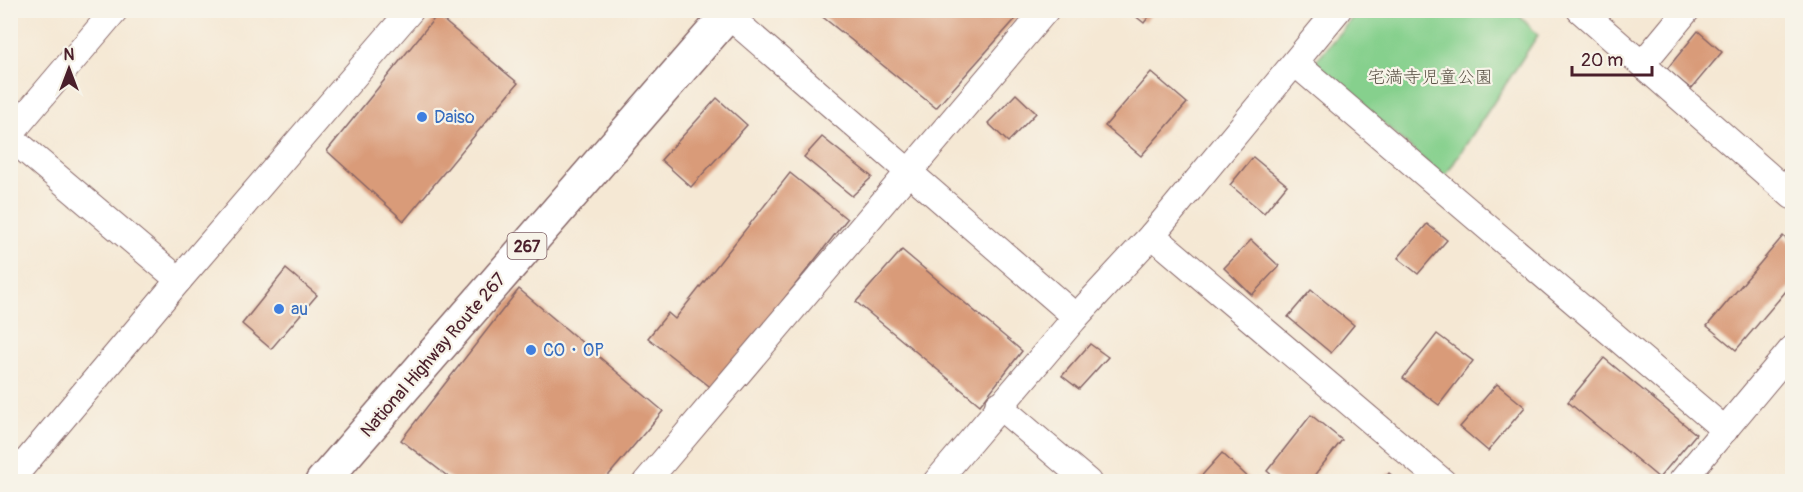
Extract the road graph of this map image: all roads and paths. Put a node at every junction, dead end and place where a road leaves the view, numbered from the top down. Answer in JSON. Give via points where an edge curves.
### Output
{"nodes":[{"id":1,"x":116,"y":10,"type":"edge"},
{"id":2,"x":411,"y":10,"type":"edge"},
{"id":3,"x":1046,"y":10,"type":"edge"},
{"id":4,"x":1338,"y":10,"type":"edge"},
{"id":5,"x":1580,"y":10,"type":"edge"},
{"id":6,"x":1687,"y":10,"type":"edge"},
{"id":7,"x":727,"y":12,"type":"edge"},
{"id":8,"x":1295,"y":63,"type":"junction"},
{"id":9,"x":1643,"y":63,"type":"junction"},
{"id":10,"x":10,"y":135,"type":"edge"},
{"id":11,"x":908,"y":170,"type":"junction"},
{"id":12,"x":1792,"y":196,"type":"edge"},
{"id":13,"x":1152,"y":235,"type":"junction"},
{"id":14,"x":179,"y":280,"type":"junction"},
{"id":15,"x":1076,"y":316,"type":"junction"},
{"id":16,"x":1792,"y":349,"type":"edge"},
{"id":17,"x":998,"y":405,"type":"junction"},
{"id":18,"x":1725,"y":430,"type":"junction"},
{"id":19,"x":10,"y":481,"type":"edge"},
{"id":20,"x":322,"y":482,"type":"edge"},
{"id":21,"x":646,"y":482,"type":"edge"},
{"id":22,"x":936,"y":482,"type":"edge"},
{"id":23,"x":1088,"y":482,"type":"edge"},
{"id":24,"x":1443,"y":482,"type":"edge"},
{"id":25,"x":1680,"y":482,"type":"edge"}],
"edges":[{"from":1,"to":10,"type":"street"},
{"from":2,"to":14,"type":"street"},
{"from":3,"to":11,"type":"street"},
{"from":4,"to":8,"type":"street"},
{"from":5,"to":9,"type":"street"},
{"from":6,"to":9,"type":"street"},
{"from":7,"to":11,"type":"street"},
{"from":7,"to":20,"type":"highway","name":"National Highway Route 267","number":"267"},
{"from":8,"to":13,"type":"street"},
{"from":8,"to":18,"type":"street"},
{"from":9,"to":12,"type":"street"},
{"from":10,"to":14,"type":"street"},
{"from":11,"to":15,"type":"street"},
{"from":11,"to":21,"type":"street"},
{"from":13,"to":15,"type":"street"},
{"from":13,"to":24,"type":"street"},
{"from":14,"to":19,"type":"street"},
{"from":15,"to":17,"type":"street"},
{"from":16,"to":18,"type":"street"},
{"from":17,"to":22,"type":"street"},
{"from":17,"to":23,"type":"street"},
{"from":18,"to":25,"type":"street"}]}
